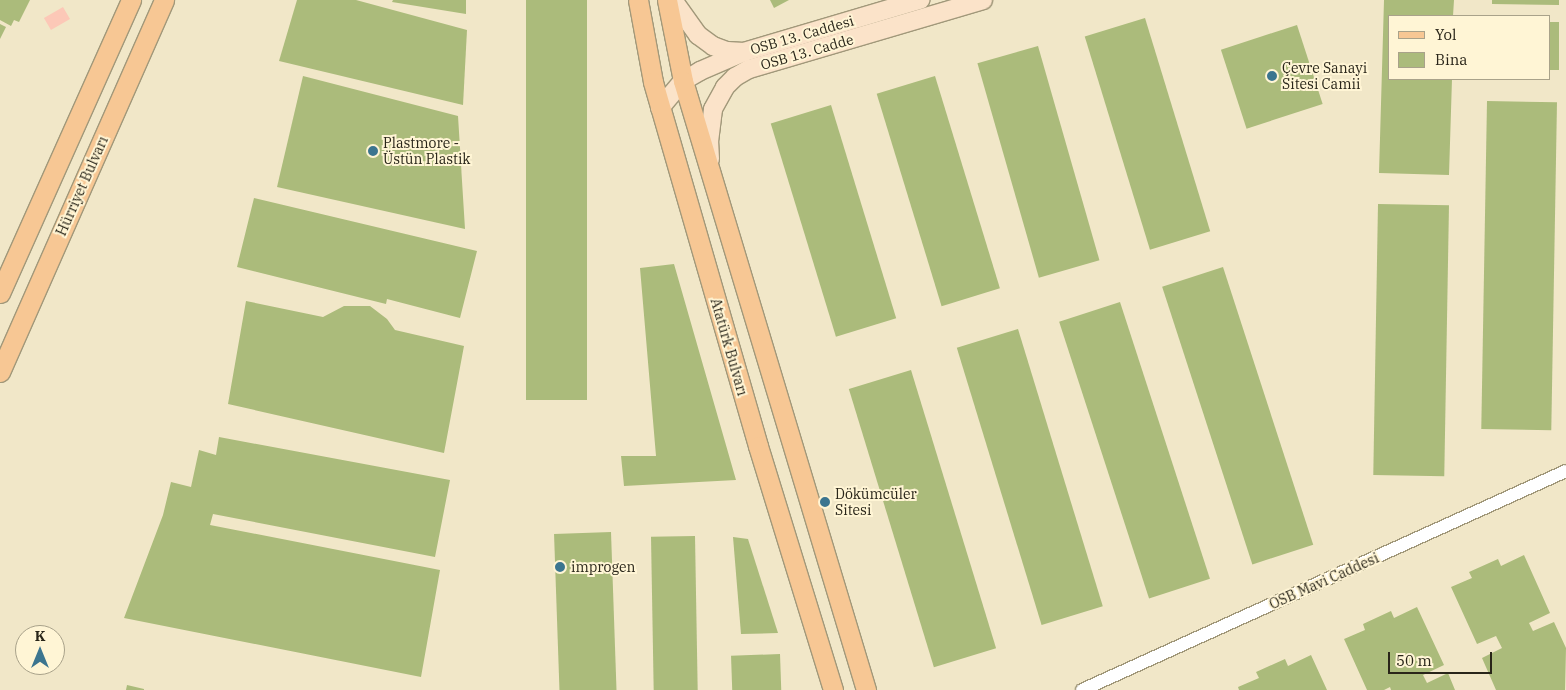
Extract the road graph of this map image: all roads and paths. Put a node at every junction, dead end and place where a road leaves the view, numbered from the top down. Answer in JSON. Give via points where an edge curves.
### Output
{"nodes":[{"id":1,"x":131,"y":0,"type":"edge"},
{"id":2,"x":164,"y":0,"type":"edge"},
{"id":3,"x":638,"y":0,"type":"edge"},
{"id":4,"x":667,"y":0,"type":"edge"},
{"id":5,"x":673,"y":0,"type":"edge"},
{"id":6,"x":920,"y":0,"type":"edge"},
{"id":7,"x":983,"y":0,"type":"edge"},
{"id":8,"x":744,"y":52,"type":"junction"},
{"id":9,"x":683,"y":81,"type":"junction"},
{"id":10,"x":660,"y":108,"type":"junction"},
{"id":11,"x":712,"y":177,"type":"junction"},
{"id":12,"x":0,"y":293,"type":"edge"},
{"id":13,"x":0,"y":372,"type":"edge"},
{"id":14,"x":1566,"y":471,"type":"edge"},
{"id":15,"x":833,"y":690,"type":"edge"},
{"id":16,"x":866,"y":690,"type":"edge"},
{"id":17,"x":1082,"y":690,"type":"edge"}],
"edges":[{"from":1,"to":12,"type":"main road"},
{"from":2,"to":13,"type":"main road","name":"Hürriyet Bulvarı"},
{"from":3,"to":10,"type":"main road","name":"Atatürk Bulvarı","via":[[650,74]]},
{"from":4,"to":9,"type":"main road"},
{"from":5,"to":8,"type":"street","name":"OSB 13. Caddesi","via":[[698,35],[713,46]]},
{"from":6,"to":8,"type":"street","name":"OSB 13. Caddesi"},
{"from":7,"to":11,"type":"street","name":"OSB 13. Cadde","via":[[749,69],[736,77],[713,109],[708,142]]},
{"from":8,"to":9,"type":"street"},
{"from":9,"to":10,"type":"street"},
{"from":9,"to":11,"type":"main road"},
{"from":10,"to":15,"type":"main road","name":"Atatürk Bulvarı"},
{"from":11,"to":16,"type":"main road"},
{"from":14,"to":17,"type":"street","name":"OSB Mavi Caddesi"}]}
